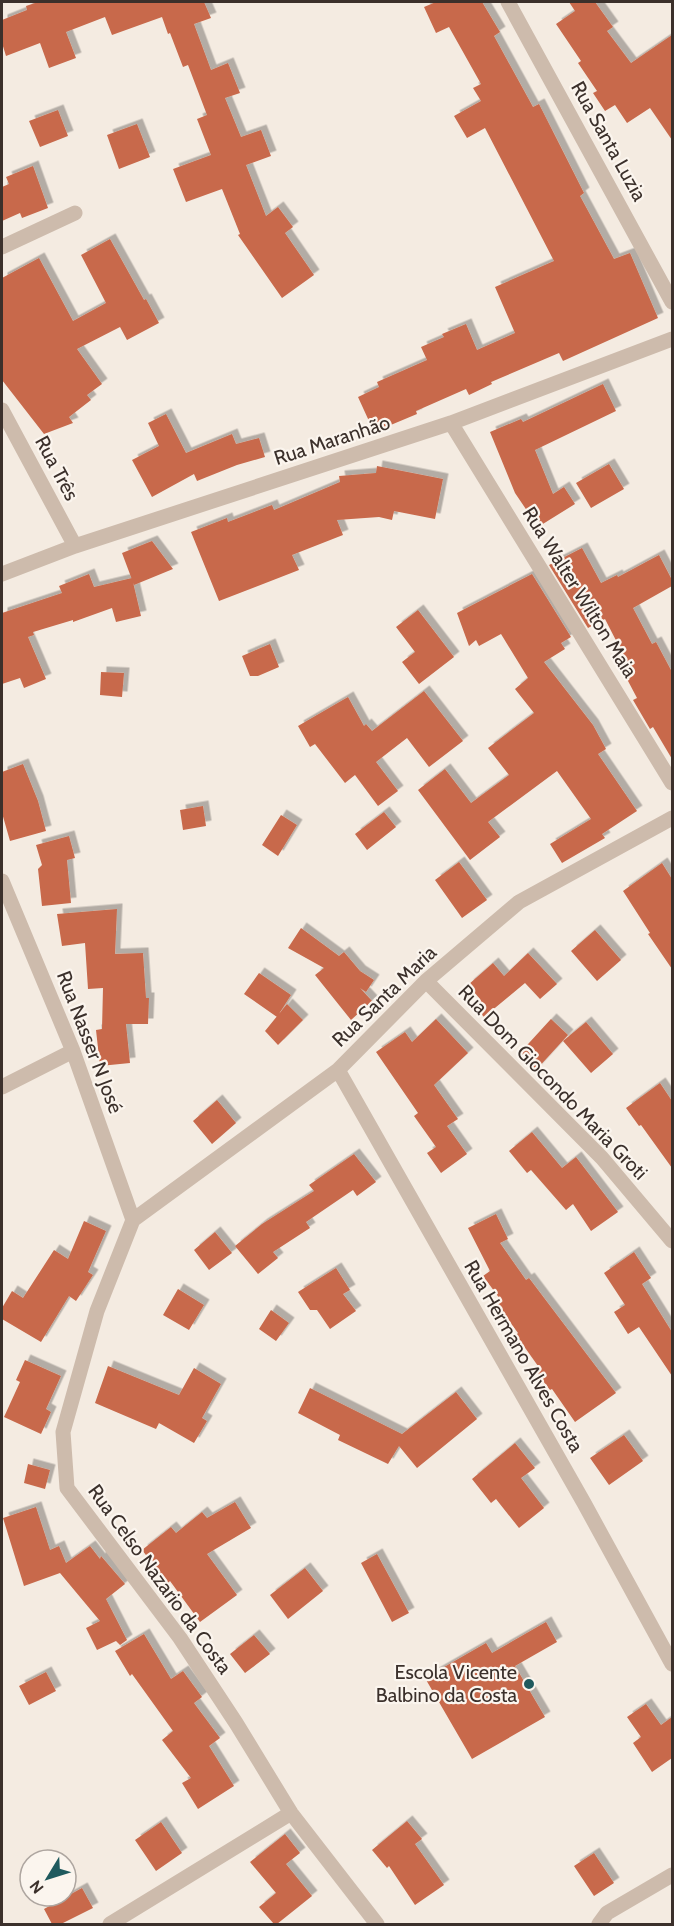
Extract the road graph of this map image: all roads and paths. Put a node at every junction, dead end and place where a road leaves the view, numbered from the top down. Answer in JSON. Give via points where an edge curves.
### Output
{"nodes":[{"id":1,"x":508,"y":2,"type":"edge"},
{"id":2,"x":75,"y":213,"type":"dead end"},
{"id":3,"x":2,"y":247,"type":"edge"},
{"id":4,"x":672,"y":302,"type":"edge"},
{"id":5,"x":672,"y":339,"type":"edge"},
{"id":6,"x":2,"y":410,"type":"edge"},
{"id":7,"x":451,"y":423,"type":"junction"},
{"id":8,"x":75,"y":546,"type":"junction"},
{"id":9,"x":2,"y":574,"type":"edge"},
{"id":10,"x":672,"y":783,"type":"edge"},
{"id":11,"x":672,"y":818,"type":"edge"},
{"id":12,"x":2,"y":881,"type":"edge"},
{"id":13,"x":426,"y":981,"type":"junction"},
{"id":14,"x":73,"y":1051,"type":"junction"},
{"id":15,"x":338,"y":1070,"type":"junction"},
{"id":16,"x":2,"y":1088,"type":"edge"},
{"id":17,"x":133,"y":1220,"type":"junction"},
{"id":18,"x":672,"y":1241,"type":"edge"},
{"id":19,"x":672,"y":1664,"type":"edge"},
{"id":20,"x":291,"y":1813,"type":"junction"},
{"id":21,"x":672,"y":1875,"type":"edge"},
{"id":22,"x":110,"y":1924,"type":"edge"},
{"id":23,"x":377,"y":1924,"type":"edge"},
{"id":24,"x":599,"y":1924,"type":"edge"}],
"edges":[{"from":1,"to":4,"type":"street","name":"Rua Santa Luzia"},
{"from":2,"to":3,"type":"street"},
{"from":5,"to":7,"type":"street","name":"Rua Maranhão"},
{"from":6,"to":8,"type":"street","name":"Rua Três"},
{"from":7,"to":8,"type":"street","name":"Rua Maranhão"},
{"from":7,"to":10,"type":"street","name":"Rua Walter Wilton Maia"},
{"from":8,"to":9,"type":"street","name":"Rua Maranhão"},
{"from":11,"to":13,"type":"street","name":"Rua Santa Maria","via":[[519,902]]},
{"from":12,"to":14,"type":"street","name":"Rua Nasser N José"},
{"from":13,"to":15,"type":"street","name":"Rua Santa Maria"},
{"from":13,"to":18,"type":"street","name":"Rua Dom Giocondo Maria Groti","via":[[602,1158]]},
{"from":14,"to":16,"type":"street"},
{"from":14,"to":17,"type":"street","name":"Rua Nasser N José"},
{"from":15,"to":17,"type":"street","name":"Rua Santa Maria"},
{"from":15,"to":19,"type":"street","name":"Rua Hermano Alves Costa"},
{"from":17,"to":20,"type":"street","name":"Rua Celso Nazario da Costa","via":[[97,1311],[63,1432],[67,1488],[180,1638]]},
{"from":20,"to":22,"type":"street"},
{"from":20,"to":23,"type":"street","name":"Rua Celso Nazario da Costa"},
{"from":21,"to":24,"type":"street","via":[[607,1913]]}]}
